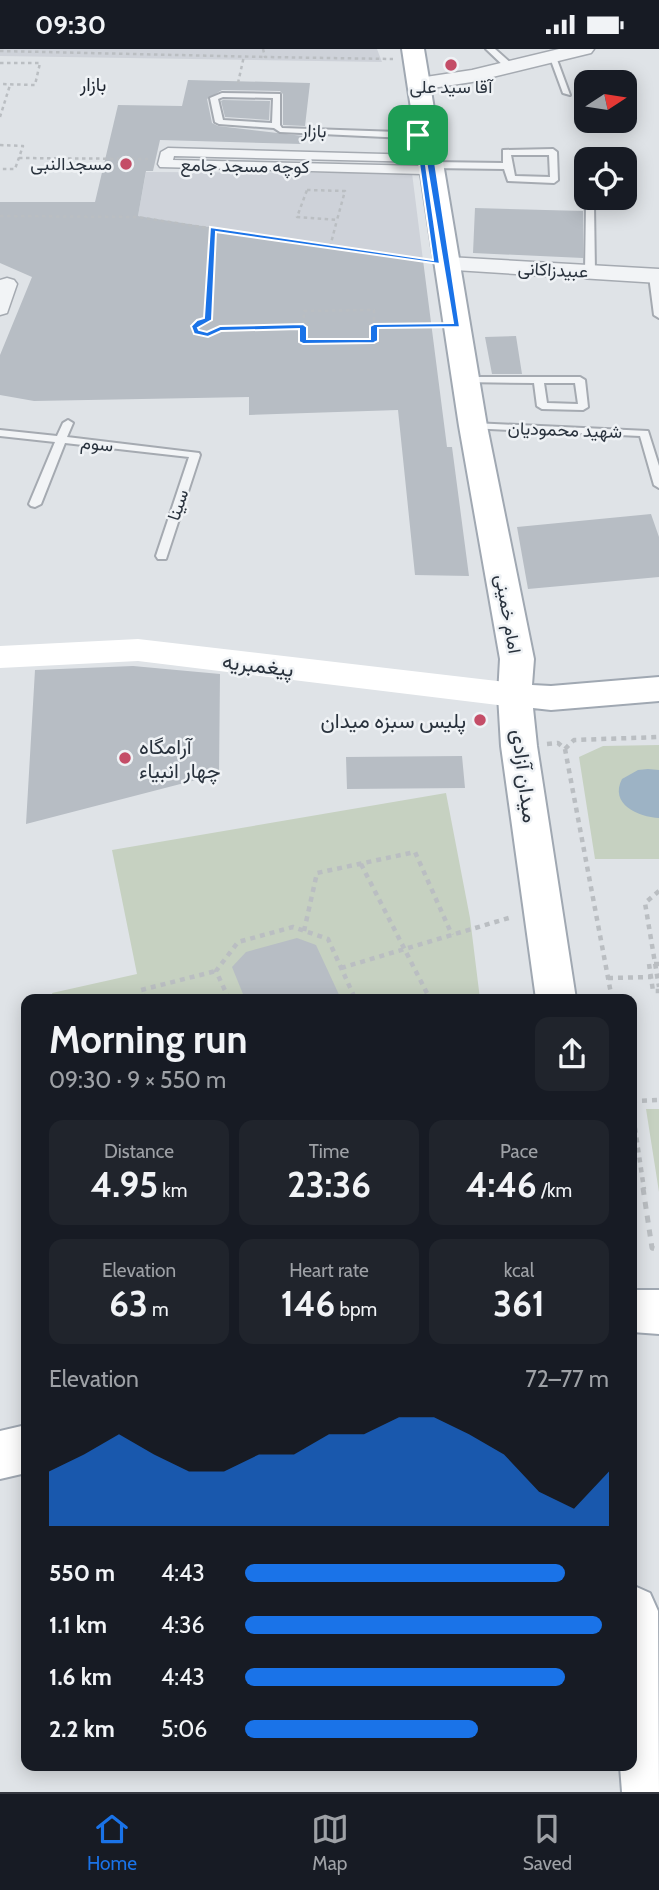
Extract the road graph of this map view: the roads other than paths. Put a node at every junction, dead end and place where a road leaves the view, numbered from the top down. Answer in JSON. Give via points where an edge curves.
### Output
{"nodes":[{"id":1,"x":490,"y":49,"type":"edge"},
{"id":2,"x":584,"y":49,"type":"edge"},
{"id":3,"x":405,"y":52,"type":"edge"},
{"id":4,"x":552,"y":57,"type":"junction"},
{"id":5,"x":510,"y":67,"type":"junction"},
{"id":6,"x":419,"y":84,"type":"junction"},
{"id":7,"x":567,"y":93,"type":"dead end"},
{"id":8,"x":276,"y":125,"type":"junction"},
{"id":9,"x":424,"y":153,"type":"junction"},
{"id":10,"x":166,"y":159,"type":"road end"},
{"id":11,"x":509,"y":166,"type":"junction"},
{"id":12,"x":590,"y":210,"type":"edge"},
{"id":13,"x":442,"y":263,"type":"junction"},
{"id":14,"x":590,"y":272,"type":"junction"},
{"id":15,"x":657,"y":276,"type":"edge"},
{"id":16,"x":8,"y":284,"type":"dead end"},
{"id":17,"x":0,"y":309,"type":"edge"},
{"id":18,"x":659,"y":315,"type":"edge"},
{"id":19,"x":466,"y":380,"type":"junction"},
{"id":20,"x":539,"y":380,"type":"junction"},
{"id":21,"x":68,"y":423,"type":"dead end"},
{"id":22,"x":473,"y":426,"type":"junction"},
{"id":23,"x":0,"y":433,"type":"edge"},
{"id":24,"x":61,"y":440,"type":"junction"},
{"id":25,"x":647,"y":442,"type":"junction"},
{"id":26,"x":659,"y":443,"type":"edge"},
{"id":27,"x":195,"y":455,"type":"joint"},
{"id":28,"x":659,"y":485,"type":"edge"},
{"id":29,"x":36,"y":504,"type":"dead end"},
{"id":30,"x":162,"y":556,"type":"dead end"},
{"id":31,"x":0,"y":657,"type":"edge"},
{"id":32,"x":659,"y":689,"type":"edge"},
{"id":33,"x":515,"y":695,"type":"junction"},
{"id":34,"x":555,"y":994,"type":"edge"},
{"id":35,"x":637,"y":1311,"type":"edge"},
{"id":36,"x":659,"y":1312,"type":"edge"},
{"id":37,"x":21,"y":1450,"type":"edge"},
{"id":38,"x":0,"y":1455,"type":"edge"},
{"id":39,"x":637,"y":1661,"type":"edge"},
{"id":40,"x":650,"y":1792,"type":"edge"}],
"edges":[{"from":1,"to":5,"type":"lane"},
{"from":2,"to":4,"type":"street"},
{"from":3,"to":6,"type":"main road","name":"امام خمینی"},
{"from":3,"to":9,"type":"main road","name":"امام خمینی"},
{"from":4,"to":5,"type":"street"},
{"from":4,"to":7,"type":"lane"},
{"from":5,"to":6,"type":"street"},
{"from":6,"to":9,"type":"main road","name":"امام خمینی"},
{"from":8,"to":8,"type":"lane","name":"بازار","via":[[223,122],[218,119],[214,98],[271,95],[279,99]]},
{"from":8,"to":9,"type":"lane","name":"بازار","via":[[280,130]]},
{"from":9,"to":10,"type":"street","name":"کوچه مسجد جامع","via":[[168,152]]},
{"from":9,"to":11,"type":"lane","name":"بازار"},
{"from":9,"to":13,"type":"main road","name":"امام خمینی"},
{"from":11,"to":11,"type":"lane","via":[[506,152],[554,152],[554,180],[511,179]]},
{"from":12,"to":14,"type":"lane"},
{"from":13,"to":14,"type":"street","name":"عبیدزاکانی"},
{"from":13,"to":19,"type":"main road","name":"امام خمینی"},
{"from":13,"to":33,"type":"main road","name":"امام خمینی","via":[[446,325],[495,659]]},
{"from":14,"to":15,"type":"street","name":"عبیدزاکانی"},
{"from":15,"to":18,"type":"lane"},
{"from":16,"to":17,"type":"street"},
{"from":19,"to":20,"type":"lane"},
{"from":19,"to":22,"type":"main road","name":"امام خمینی"},
{"from":20,"to":20,"type":"lane","via":[[580,380],[583,407],[542,406]]},
{"from":21,"to":24,"type":"lane"},
{"from":22,"to":25,"type":"lane","name":"شهید محمودیان","via":[[644,433]]},
{"from":22,"to":33,"type":"main road","name":"امام خمینی","via":[[517,659]]},
{"from":23,"to":24,"type":"lane","name":"سوم"},
{"from":24,"to":27,"type":"lane","name":"سوم"},
{"from":24,"to":29,"type":"lane"},
{"from":25,"to":26,"type":"lane"},
{"from":25,"to":28,"type":"lane","name":"شهید محمودیان"},
{"from":27,"to":30,"type":"lane","name":"سینا"},
{"from":31,"to":33,"type":"main road","name":"پیغمبریه","via":[[138,649]]},
{"from":32,"to":33,"type":"main road","name":"میدان آزادی","via":[[551,698]]},
{"from":33,"to":34,"type":"main road","name":"میدان آزادی"},
{"from":35,"to":36,"type":"main road"},
{"from":37,"to":38,"type":"main road"},
{"from":39,"to":40,"type":"main road"}]}
